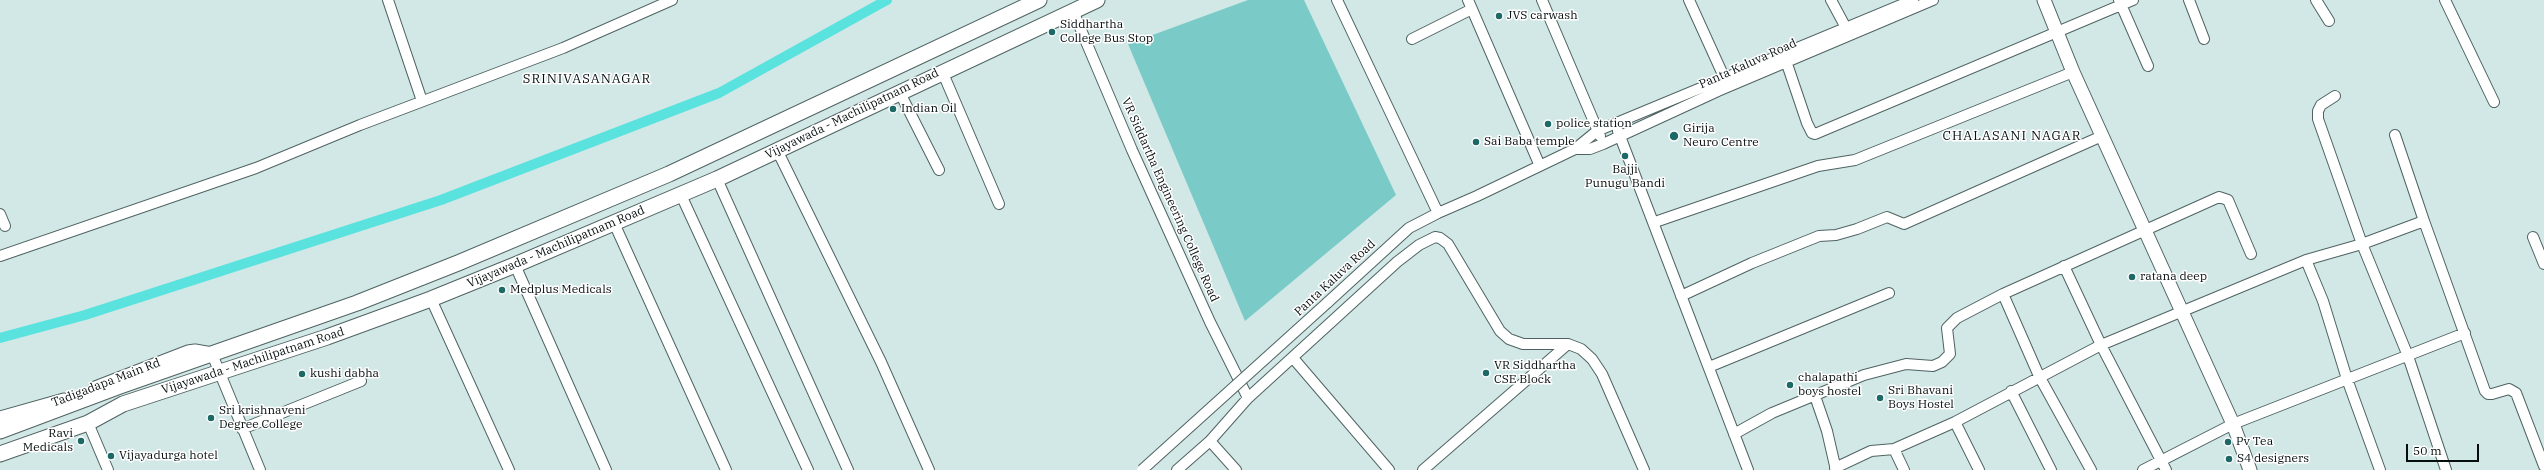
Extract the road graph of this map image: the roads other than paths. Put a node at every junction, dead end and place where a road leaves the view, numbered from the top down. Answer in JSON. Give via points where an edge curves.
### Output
{"nodes":[{"id":1,"x":388,"y":0,"type":"edge"},
{"id":2,"x":672,"y":0,"type":"edge"},
{"id":3,"x":1039,"y":0,"type":"edge"},
{"id":4,"x":1097,"y":0,"type":"edge"},
{"id":5,"x":1337,"y":0,"type":"edge"},
{"id":6,"x":1542,"y":0,"type":"edge"},
{"id":7,"x":1689,"y":0,"type":"edge"},
{"id":8,"x":1831,"y":0,"type":"edge"},
{"id":9,"x":1912,"y":0,"type":"edge"},
{"id":10,"x":1932,"y":0,"type":"edge"},
{"id":11,"x":2044,"y":0,"type":"edge"},
{"id":12,"x":2133,"y":0,"type":"edge"},
{"id":13,"x":2189,"y":0,"type":"edge"},
{"id":14,"x":2316,"y":0,"type":"edge"},
{"id":15,"x":2445,"y":0,"type":"edge"},
{"id":16,"x":2120,"y":2,"type":"edge"},
{"id":17,"x":1470,"y":4,"type":"edge"},
{"id":18,"x":1073,"y":11,"type":"junction"},
{"id":19,"x":2329,"y":21,"type":"dead end"},
{"id":20,"x":1845,"y":26,"type":"junction"},
{"id":21,"x":2057,"y":33,"type":"junction"},
{"id":22,"x":1412,"y":39,"type":"dead end"},
{"id":23,"x":2204,"y":39,"type":"dead end"},
{"id":24,"x":1786,"y":61,"type":"junction"},
{"id":25,"x":2148,"y":66,"type":"dead end"},
{"id":26,"x":942,"y":71,"type":"junction"},
{"id":27,"x":2073,"y":72,"type":"junction"},
{"id":28,"x":1724,"y":77,"type":"junction"},
{"id":29,"x":899,"y":92,"type":"junction"},
{"id":30,"x":2335,"y":96,"type":"dead end"},
{"id":31,"x":422,"y":101,"type":"junction"},
{"id":32,"x":2494,"y":102,"type":"dead end"},
{"id":33,"x":1615,"y":123,"type":"junction"},
{"id":34,"x":1597,"y":131,"type":"junction"},
{"id":35,"x":2395,"y":135,"type":"dead end"},
{"id":36,"x":2102,"y":136,"type":"junction"},
{"id":37,"x":1620,"y":137,"type":"junction"},
{"id":38,"x":1603,"y":144,"type":"junction"},
{"id":39,"x":1575,"y":149,"type":"junction"},
{"id":40,"x":777,"y":150,"type":"junction"},
{"id":41,"x":1540,"y":166,"type":"junction"},
{"id":42,"x":939,"y":170,"type":"dead end"},
{"id":43,"x":717,"y":179,"type":"junction"},
{"id":44,"x":682,"y":195,"type":"junction"},
{"id":45,"x":999,"y":204,"type":"dead end"},
{"id":46,"x":1438,"y":213,"type":"junction"},
{"id":47,"x":0,"y":214,"type":"edge"},
{"id":48,"x":2424,"y":221,"type":"junction"},
{"id":49,"x":1655,"y":222,"type":"junction"},
{"id":50,"x":614,"y":223,"type":"junction"},
{"id":51,"x":5,"y":226,"type":"dead end"},
{"id":52,"x":2144,"y":230,"type":"junction"},
{"id":53,"x":2533,"y":237,"type":"dead end"},
{"id":54,"x":2362,"y":244,"type":"junction"},
{"id":55,"x":2252,"y":254,"type":"dead end"},
{"id":56,"x":0,"y":256,"type":"edge"},
{"id":57,"x":2306,"y":260,"type":"junction"},
{"id":58,"x":2544,"y":264,"type":"edge"},
{"id":59,"x":515,"y":265,"type":"junction"},
{"id":60,"x":2064,"y":266,"type":"junction"},
{"id":61,"x":1889,"y":294,"type":"dead end"},
{"id":62,"x":2003,"y":294,"type":"junction"},
{"id":63,"x":1681,"y":296,"type":"junction"},
{"id":64,"x":431,"y":300,"type":"junction"},
{"id":65,"x":2182,"y":313,"type":"junction"},
{"id":66,"x":304,"y":321,"type":"junction"},
{"id":67,"x":2465,"y":333,"type":"junction"},
{"id":68,"x":309,"y":344,"type":"junction"},
{"id":69,"x":1568,"y":344,"type":"junction"},
{"id":70,"x":2101,"y":345,"type":"junction"},
{"id":71,"x":212,"y":354,"type":"junction"},
{"id":72,"x":2408,"y":356,"type":"junction"},
{"id":73,"x":1293,"y":358,"type":"junction"},
{"id":74,"x":1709,"y":367,"type":"junction"},
{"id":75,"x":218,"y":371,"type":"junction"},
{"id":76,"x":2039,"y":376,"type":"junction"},
{"id":77,"x":2347,"y":379,"type":"junction"},
{"id":78,"x":360,"y":381,"type":"dead end"},
{"id":79,"x":2011,"y":392,"type":"junction"},
{"id":80,"x":1815,"y":396,"type":"junction"},
{"id":81,"x":1248,"y":398,"type":"junction"},
{"id":82,"x":0,"y":418,"type":"edge"},
{"id":83,"x":1955,"y":422,"type":"junction"},
{"id":84,"x":88,"y":423,"type":"junction"},
{"id":85,"x":2233,"y":424,"type":"junction"},
{"id":86,"x":242,"y":429,"type":"junction"},
{"id":87,"x":0,"y":431,"type":"edge"},
{"id":88,"x":1734,"y":434,"type":"junction"},
{"id":89,"x":1210,"y":441,"type":"junction"},
{"id":90,"x":1894,"y":449,"type":"junction"},
{"id":91,"x":0,"y":454,"type":"edge"},
{"id":92,"x":2164,"y":466,"type":"edge"},
{"id":93,"x":2544,"y":466,"type":"edge"},
{"id":94,"x":1836,"y":469,"type":"edge"},
{"id":95,"x":108,"y":470,"type":"edge"},
{"id":96,"x":260,"y":470,"type":"edge"},
{"id":97,"x":509,"y":470,"type":"edge"},
{"id":98,"x":606,"y":470,"type":"edge"},
{"id":99,"x":726,"y":470,"type":"edge"},
{"id":100,"x":808,"y":470,"type":"edge"},
{"id":101,"x":848,"y":470,"type":"edge"},
{"id":102,"x":929,"y":470,"type":"edge"},
{"id":103,"x":1142,"y":470,"type":"edge"},
{"id":104,"x":1177,"y":470,"type":"edge"},
{"id":105,"x":1236,"y":470,"type":"edge"},
{"id":106,"x":1389,"y":470,"type":"edge"},
{"id":107,"x":1423,"y":470,"type":"edge"},
{"id":108,"x":1644,"y":470,"type":"edge"},
{"id":109,"x":1748,"y":470,"type":"edge"},
{"id":110,"x":1904,"y":470,"type":"edge"},
{"id":111,"x":1979,"y":470,"type":"edge"},
{"id":112,"x":2051,"y":470,"type":"edge"},
{"id":113,"x":2091,"y":470,"type":"edge"},
{"id":114,"x":2143,"y":470,"type":"edge"},
{"id":115,"x":2250,"y":470,"type":"edge"},
{"id":116,"x":2380,"y":470,"type":"edge"},
{"id":117,"x":2446,"y":470,"type":"edge"}],
"edges":[{"from":1,"to":31,"type":"street"},
{"from":2,"to":31,"type":"street","via":[[563,48]]},
{"from":3,"to":66,"type":"highway","name":"Vijayawada - Machilipatnam Road","via":[[669,174],[458,263]]},
{"from":4,"to":18,"type":"highway","name":"Vijayawada - Machilipatnam Road"},
{"from":5,"to":46,"type":"street"},
{"from":6,"to":34,"type":"street"},
{"from":7,"to":28,"type":"street"},
{"from":8,"to":20,"type":"street"},
{"from":9,"to":20,"type":"street","name":"Panta Kaluva Road"},
{"from":10,"to":24,"type":"street","name":"Panta Kaluva Road"},
{"from":11,"to":21,"type":"main road"},
{"from":12,"to":16,"type":"street"},
{"from":13,"to":23,"type":"street"},
{"from":14,"to":19,"type":"street"},
{"from":15,"to":32,"type":"street"},
{"from":16,"to":21,"type":"street"},
{"from":16,"to":25,"type":"street"},
{"from":17,"to":22,"type":"street"},
{"from":17,"to":41,"type":"street"},
{"from":18,"to":26,"type":"highway","name":"Vijayawada - Machilipatnam Road"},
{"from":18,"to":81,"type":"street","name":"VR Siddartha Engineering College Road","via":[[1151,193]]},
{"from":20,"to":28,"type":"street","name":"Panta Kaluva Road"},
{"from":21,"to":24,"type":"street","via":[[1815,134],[1807,123]]},
{"from":21,"to":27,"type":"main road"},
{"from":24,"to":37,"type":"street","name":"Panta Kaluva Road"},
{"from":26,"to":29,"type":"highway","name":"Vijayawada - Machilipatnam Road"},
{"from":26,"to":45,"type":"street"},
{"from":27,"to":36,"type":"main road"},
{"from":27,"to":49,"type":"street","via":[[1855,160],[1818,166]]},
{"from":28,"to":33,"type":"street","name":"Panta Kaluva Road"},
{"from":29,"to":40,"type":"highway","name":"Vijayawada - Machilipatnam Road"},
{"from":29,"to":42,"type":"street"},
{"from":30,"to":54,"type":"street","via":[[2321,105],[2318,119]]},
{"from":31,"to":56,"type":"street","via":[[256,168]]},
{"from":33,"to":34,"type":"street","name":"Panta Kaluva Road"},
{"from":33,"to":37,"type":"street"},
{"from":34,"to":38,"type":"street"},
{"from":34,"to":39,"type":"street","name":"Panta Kaluva Road"},
{"from":35,"to":48,"type":"street"},
{"from":36,"to":52,"type":"main road"},
{"from":36,"to":63,"type":"street","via":[[1904,224],[1887,217],[1857,230],[1819,236]]},
{"from":37,"to":38,"type":"street","name":"Panta Kaluva Road"},
{"from":37,"to":49,"type":"street"},
{"from":38,"to":39,"type":"street","name":"Panta Kaluva Road"},
{"from":39,"to":41,"type":"street","name":"Panta Kaluva Road"},
{"from":40,"to":43,"type":"highway","name":"Vijayawada - Machilipatnam Road"},
{"from":40,"to":102,"type":"street","via":[[881,362]]},
{"from":41,"to":46,"type":"street","name":"Panta Kaluva Road"},
{"from":43,"to":44,"type":"highway","name":"Vijayawada - Machilipatnam Road"},
{"from":43,"to":101,"type":"street"},
{"from":44,"to":50,"type":"highway","name":"Vijayawada - Machilipatnam Road"},
{"from":44,"to":100,"type":"street"},
{"from":46,"to":103,"type":"street","name":"Panta Kaluva Road","bridge":true,"via":[[1409,228]]},
{"from":47,"to":51,"type":"street"},
{"from":48,"to":54,"type":"street"},
{"from":48,"to":67,"type":"street"},
{"from":49,"to":63,"type":"street"},
{"from":50,"to":59,"type":"highway","name":"Vijayawada - Machilipatnam Road"},
{"from":50,"to":99,"type":"street"},
{"from":52,"to":55,"type":"street","via":[[2224,197],[2228,200]]},
{"from":52,"to":60,"type":"street"},
{"from":52,"to":65,"type":"main road"},
{"from":53,"to":58,"type":"street"},
{"from":54,"to":57,"type":"street"},
{"from":54,"to":72,"type":"street"},
{"from":57,"to":65,"type":"street"},
{"from":57,"to":77,"type":"street","via":[[2323,301]]},
{"from":59,"to":64,"type":"highway","name":"Vijayawada - Machilipatnam Road"},
{"from":59,"to":98,"type":"street"},
{"from":60,"to":62,"type":"street"},
{"from":60,"to":70,"type":"street"},
{"from":61,"to":74,"type":"street"},
{"from":62,"to":76,"type":"street"},
{"from":62,"to":80,"type":"street","via":[[1951,322],[1947,328],[1950,354],[1942,362],[1933,366],[1906,364],[1864,375]]},
{"from":63,"to":74,"type":"street"},
{"from":64,"to":68,"type":"highway","name":"Vijayawada - Machilipatnam Road"},
{"from":64,"to":97,"type":"street"},
{"from":65,"to":70,"type":"street"},
{"from":65,"to":85,"type":"main road"},
{"from":66,"to":68,"type":"highway"},
{"from":66,"to":71,"type":"highway","name":"Vijayawada - Machilipatnam Road"},
{"from":67,"to":72,"type":"street"},
{"from":67,"to":93,"type":"street","via":[[2486,393],[2492,394],[2509,389],[2516,393]]},
{"from":68,"to":75,"type":"highway","name":"Vijayawada - Machilipatnam Road"},
{"from":69,"to":73,"type":"street","via":[[1523,344],[1509,339],[1500,330],[1448,244],[1435,237],[1419,245],[1398,262]]},
{"from":69,"to":107,"type":"street"},
{"from":69,"to":108,"type":"street","via":[[1581,349],[1602,374]]},
{"from":70,"to":76,"type":"street"},
{"from":70,"to":92,"type":"street"},
{"from":71,"to":75,"type":"street"},
{"from":71,"to":82,"type":"main road","name":"Tadigadapa Main Rd","via":[[188,352],[54,403]]},
{"from":71,"to":87,"type":"highway","name":"Vijayawada - Machilipatnam Road"},
{"from":72,"to":77,"type":"street"},
{"from":72,"to":117,"type":"street"},
{"from":73,"to":81,"type":"street"},
{"from":73,"to":106,"type":"street"},
{"from":74,"to":88,"type":"street"},
{"from":75,"to":84,"type":"highway","name":"Vijayawada - Machilipatnam Road","via":[[123,404]]},
{"from":75,"to":86,"type":"street"},
{"from":76,"to":79,"type":"street"},
{"from":76,"to":113,"type":"street"},
{"from":77,"to":85,"type":"street"},
{"from":77,"to":116,"type":"street"},
{"from":78,"to":86,"type":"street"},
{"from":79,"to":83,"type":"street"},
{"from":79,"to":112,"type":"street"},
{"from":80,"to":88,"type":"street","via":[[1772,413]]},
{"from":80,"to":94,"type":"street"},
{"from":81,"to":89,"type":"street"},
{"from":83,"to":90,"type":"street"},
{"from":83,"to":111,"type":"street"},
{"from":84,"to":91,"type":"highway","name":"Vijayawada - Machilipatnam Road"},
{"from":84,"to":95,"type":"street"},
{"from":85,"to":92,"type":"street"},
{"from":85,"to":115,"type":"main road"},
{"from":86,"to":96,"type":"street"},
{"from":88,"to":109,"type":"street"},
{"from":89,"to":104,"type":"street"},
{"from":89,"to":105,"type":"street"},
{"from":90,"to":94,"type":"street","via":[[1871,451]]},
{"from":90,"to":110,"type":"street"},
{"from":92,"to":114,"type":"street"}]}
